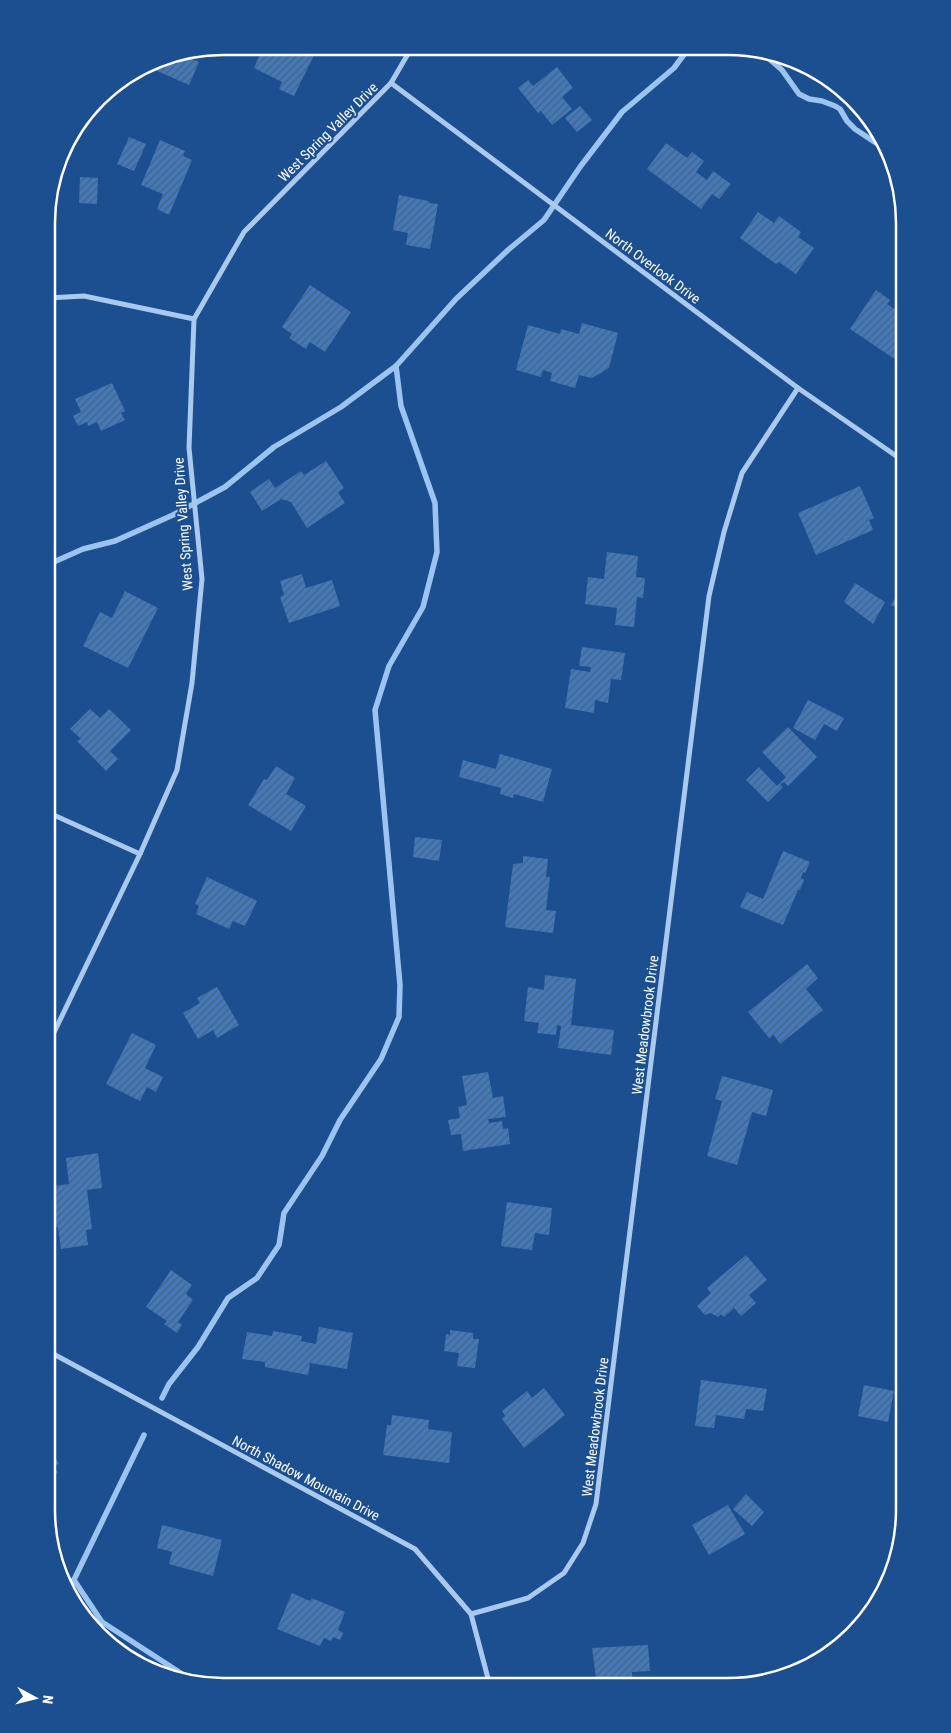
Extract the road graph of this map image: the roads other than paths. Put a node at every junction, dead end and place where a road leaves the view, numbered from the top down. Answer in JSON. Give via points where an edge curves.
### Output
{"nodes":[{"id":1,"x":407,"y":55,"type":"edge"},
{"id":2,"x":391,"y":83,"type":"junction"},
{"id":3,"x":55,"y":298,"type":"edge"},
{"id":4,"x":194,"y":319,"type":"junction"},
{"id":5,"x":798,"y":388,"type":"junction"},
{"id":6,"x":896,"y":456,"type":"edge"},
{"id":7,"x":55,"y":816,"type":"edge"},
{"id":8,"x":140,"y":854,"type":"junction"},
{"id":9,"x":55,"y":1030,"type":"edge"},
{"id":10,"x":55,"y":1355,"type":"edge"},
{"id":11,"x":471,"y":1614,"type":"junction"},
{"id":12,"x":488,"y":1678,"type":"edge"}],
"edges":[{"from":1,"to":2,"type":"street","name":"West Spring Valley Drive"},
{"from":2,"to":4,"type":"street","name":"West Spring Valley Drive","via":[[244,232]]},
{"from":2,"to":5,"type":"street","name":"North Overlook Drive"},
{"from":3,"to":4,"type":"street","via":[[84,296]]},
{"from":4,"to":8,"type":"street","name":"West Spring Valley Drive","via":[[189,448],[202,579],[192,683],[177,770]]},
{"from":5,"to":6,"type":"street","name":"North Overlook Drive"},
{"from":5,"to":11,"type":"street","name":"West Meadowbrook Drive","via":[[742,473],[709,596],[596,1504],[583,1543],[564,1573],[528,1598]]},
{"from":7,"to":8,"type":"street"},
{"from":8,"to":9,"type":"street","name":"West Spring Valley Drive"},
{"from":10,"to":11,"type":"street","name":"North Shadow Mountain Drive","via":[[415,1549]]},
{"from":11,"to":12,"type":"street","name":"North Shadow Mountain Drive"}]}
